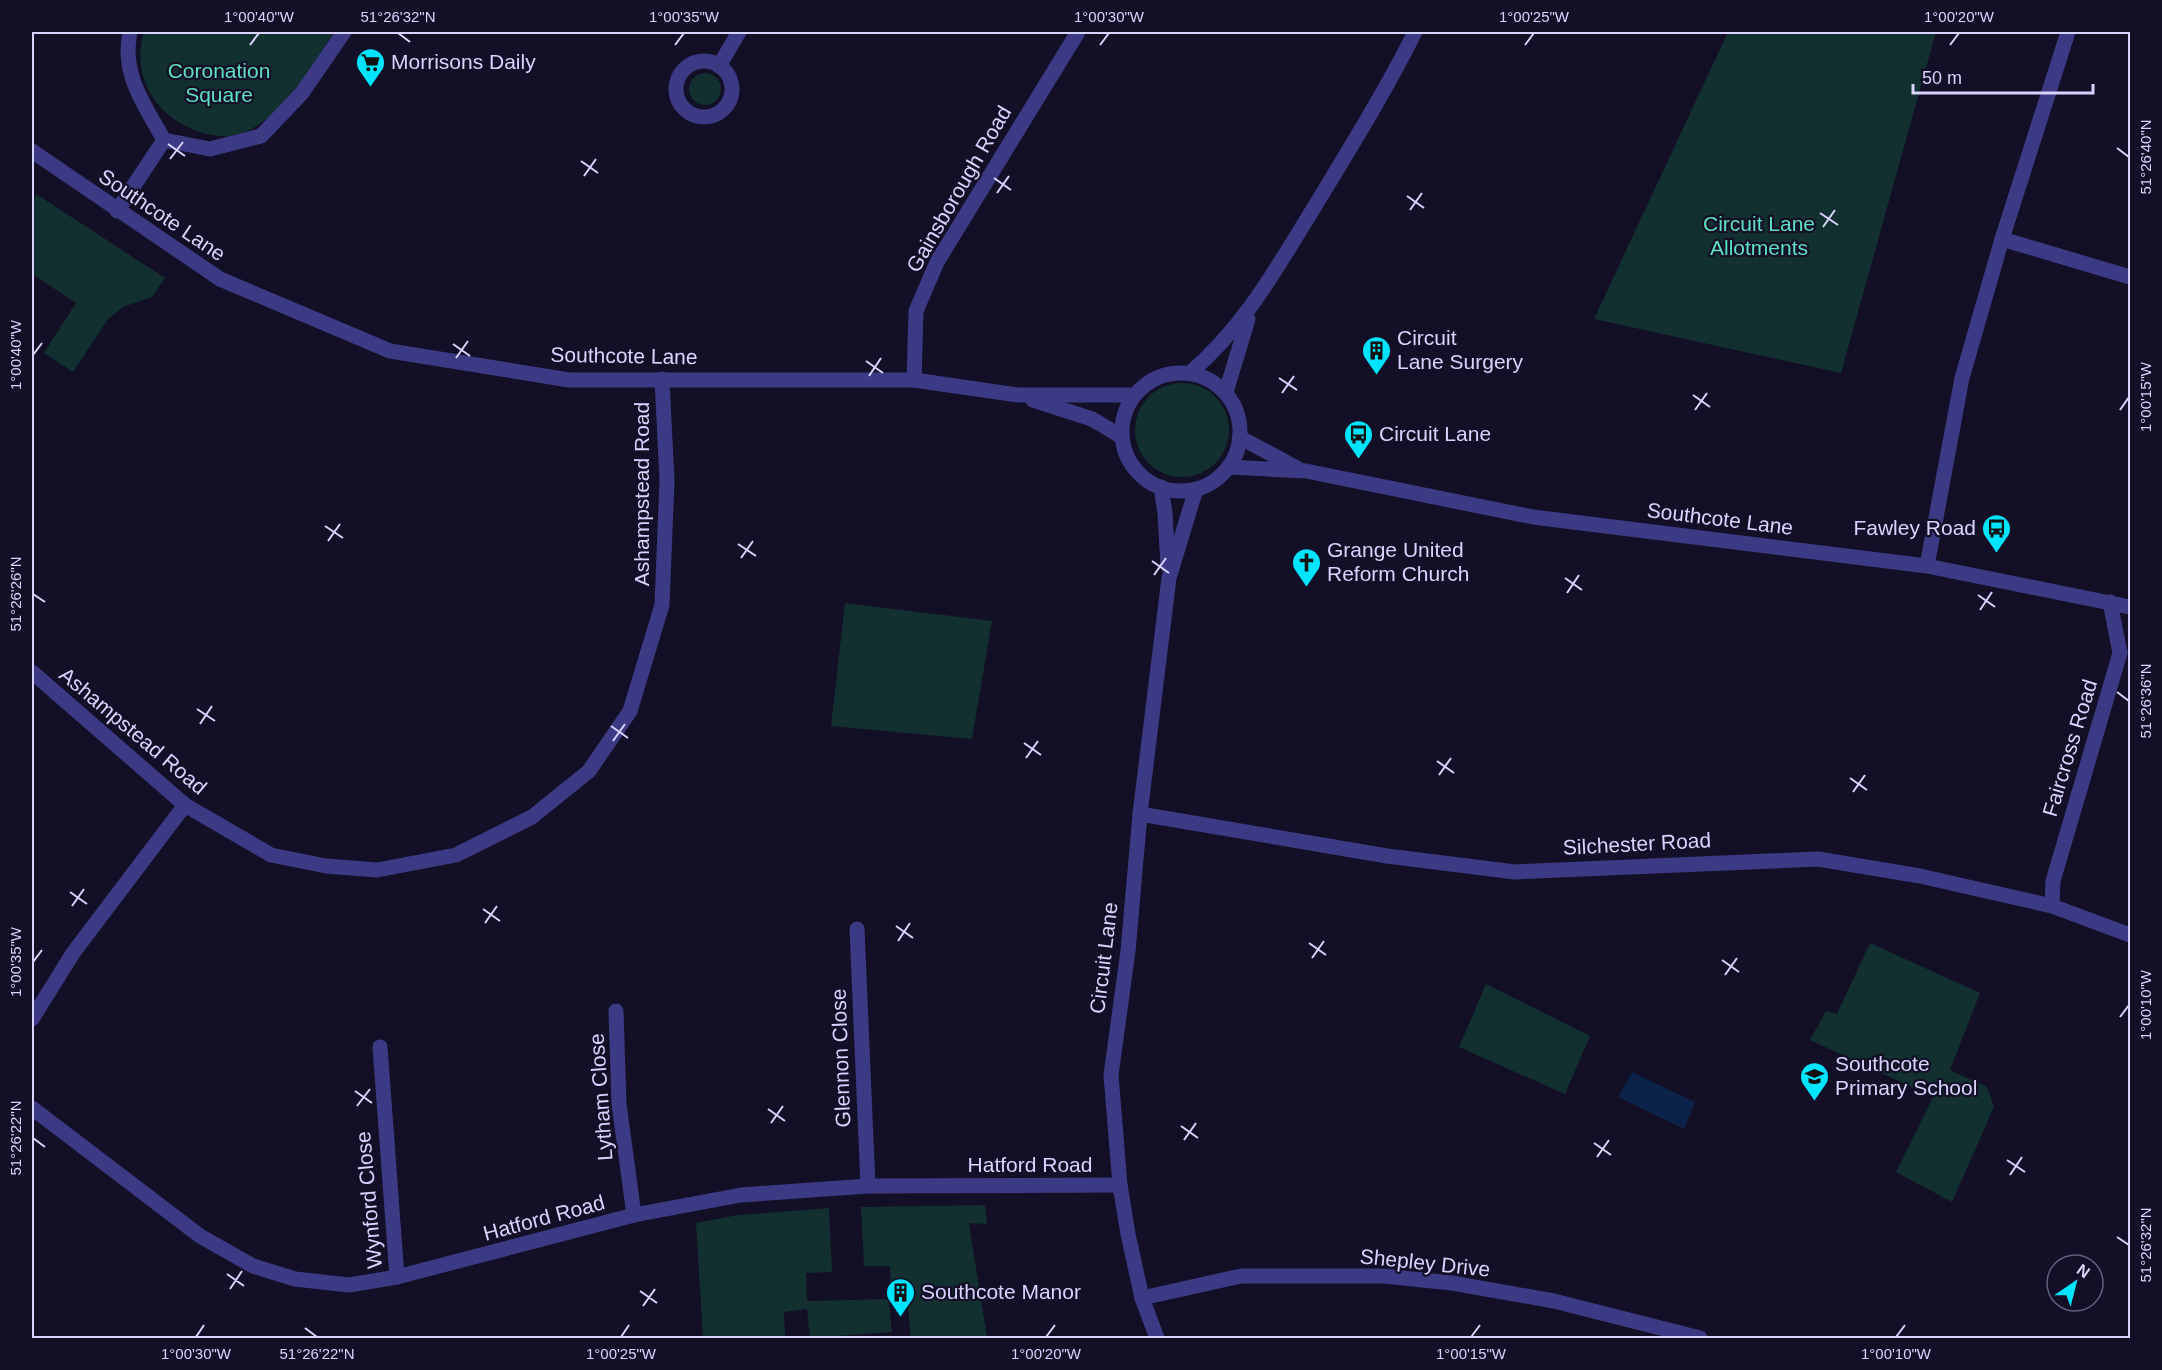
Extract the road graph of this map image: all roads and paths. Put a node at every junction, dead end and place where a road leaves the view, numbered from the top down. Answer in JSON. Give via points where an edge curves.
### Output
{"nodes":[{"id":1,"x":130,"y":32,"type":"edge"},
{"id":2,"x":344,"y":32,"type":"edge"},
{"id":3,"x":739,"y":32,"type":"edge"},
{"id":4,"x":1078,"y":32,"type":"edge"},
{"id":5,"x":1415,"y":32,"type":"edge"},
{"id":6,"x":2068,"y":32,"type":"edge"},
{"id":7,"x":719,"y":66,"type":"dead end"},
{"id":8,"x":164,"y":140,"type":"junction"},
{"id":9,"x":32,"y":151,"type":"edge"},
{"id":10,"x":117,"y":211,"type":"junction"},
{"id":11,"x":2002,"y":239,"type":"junction"},
{"id":12,"x":2130,"y":277,"type":"edge"},
{"id":13,"x":1251,"y":310,"type":"junction"},
{"id":14,"x":1190,"y":374,"type":"junction"},
{"id":15,"x":662,"y":379,"type":"junction"},
{"id":16,"x":914,"y":380,"type":"junction"},
{"id":17,"x":1226,"y":392,"type":"junction"},
{"id":18,"x":1133,"y":395,"type":"junction"},
{"id":19,"x":1018,"y":396,"type":"junction"},
{"id":20,"x":1122,"y":437,"type":"junction"},
{"id":21,"x":1241,"y":438,"type":"junction"},
{"id":22,"x":1229,"y":467,"type":"junction"},
{"id":23,"x":1306,"y":471,"type":"junction"},
{"id":24,"x":1161,"y":487,"type":"junction"},
{"id":25,"x":1196,"y":489,"type":"junction"},
{"id":26,"x":1928,"y":566,"type":"junction"},
{"id":27,"x":1169,"y":578,"type":"junction"},
{"id":28,"x":2110,"y":602,"type":"junction"},
{"id":29,"x":2130,"y":607,"type":"edge"},
{"id":30,"x":32,"y":672,"type":"edge"},
{"id":31,"x":185,"y":805,"type":"junction"},
{"id":32,"x":1140,"y":814,"type":"junction"},
{"id":33,"x":2052,"y":906,"type":"junction"},
{"id":34,"x":857,"y":928,"type":"dead end"},
{"id":35,"x":2130,"y":935,"type":"edge"},
{"id":36,"x":616,"y":1011,"type":"dead end"},
{"id":37,"x":32,"y":1019,"type":"edge"},
{"id":38,"x":380,"y":1047,"type":"dead end"},
{"id":39,"x":32,"y":1108,"type":"edge"},
{"id":40,"x":1120,"y":1185,"type":"junction"},
{"id":41,"x":868,"y":1186,"type":"junction"},
{"id":42,"x":634,"y":1215,"type":"junction"},
{"id":43,"x":397,"y":1277,"type":"junction"},
{"id":44,"x":1142,"y":1298,"type":"junction"},
{"id":45,"x":1636,"y":1331,"type":"edge"},
{"id":46,"x":1157,"y":1338,"type":"edge"},
{"id":47,"x":1700,"y":1338,"type":"edge"}],
"edges":[{"from":1,"to":8,"type":"street","via":[[126,50],[132,83]]},
{"from":2,"to":8,"type":"street","via":[[302,93],[261,136],[210,149]]},
{"from":3,"to":7,"type":"street"},
{"from":4,"to":16,"type":"street","name":"Gainsborough Road","via":[[937,262],[916,311]]},
{"from":5,"to":13,"type":"street","via":[[1388,86]]},
{"from":6,"to":11,"type":"street"},
{"from":8,"to":10,"type":"street"},
{"from":9,"to":10,"type":"street","name":"Southcote Lane"},
{"from":10,"to":15,"type":"street","name":"Southcote Lane","via":[[220,279],[390,351],[569,380]]},
{"from":11,"to":12,"type":"street"},
{"from":11,"to":26,"type":"street","via":[[1962,378]]},
{"from":13,"to":14,"type":"street","via":[[1219,348]]},
{"from":13,"to":17,"type":"street"},
{"from":14,"to":17,"type":"street","via":[[1210,379]]},
{"from":14,"to":18,"type":"street","via":[[1163,374]]},
{"from":15,"to":16,"type":"street","name":"Southcote Lane"},
{"from":15,"to":31,"type":"street","name":"Ashampstead Road","via":[[667,481],[662,605],[630,711],[589,771],[532,818],[456,855],[376,870],[326,866],[271,855]]},
{"from":16,"to":19,"type":"street","name":"Southcote Lane"},
{"from":17,"to":21,"type":"street","via":[[1240,417]]},
{"from":18,"to":19,"type":"street","name":"Southcote Lane"},
{"from":18,"to":20,"type":"street","via":[[1124,414]]},
{"from":19,"to":20,"type":"street","name":"Southcote Lane","via":[[1092,419]]},
{"from":20,"to":24,"type":"street","via":[[1133,466]]},
{"from":21,"to":22,"type":"street"},
{"from":21,"to":23,"type":"street","name":"Southcote Lane"},
{"from":22,"to":23,"type":"street","name":"Southcote Lane"},
{"from":22,"to":25,"type":"street","via":[[1221,477]]},
{"from":23,"to":26,"type":"street","name":"Southcote Lane","via":[[1533,517]]},
{"from":24,"to":25,"type":"street"},
{"from":24,"to":27,"type":"street","name":"Circuit Lane"},
{"from":25,"to":27,"type":"street","name":"Circuit Lane"},
{"from":26,"to":28,"type":"street","name":"Southcote Lane"},
{"from":27,"to":32,"type":"street","name":"Circuit Lane"},
{"from":28,"to":29,"type":"street","name":"Southcote Lane"},
{"from":28,"to":33,"type":"street","name":"Faircross Road","via":[[2121,652],[2053,881]]},
{"from":30,"to":31,"type":"street","name":"Ashampstead Road"},
{"from":31,"to":37,"type":"street","via":[[73,953]]},
{"from":32,"to":33,"type":"street","name":"Silchester Road","via":[[1387,856],[1515,872],[1818,859],[1920,876]]},
{"from":32,"to":40,"type":"street","name":"Circuit Lane","via":[[1128,951],[1111,1075]]},
{"from":33,"to":35,"type":"street","name":"Silchester Road"},
{"from":34,"to":41,"type":"street","name":"Glennon Close"},
{"from":36,"to":42,"type":"street","name":"Lytham Close","via":[[619,1104]]},
{"from":38,"to":43,"type":"street","name":"Wynford Close"},
{"from":39,"to":43,"type":"street","name":"Hatford Road","via":[[200,1236],[253,1266],[295,1279],[349,1285]]},
{"from":40,"to":41,"type":"street","name":"Hatford Road"},
{"from":40,"to":44,"type":"street","name":"Circuit Lane"},
{"from":41,"to":42,"type":"street","name":"Hatford Road","via":[[741,1195]]},
{"from":42,"to":43,"type":"street","name":"Hatford Road"},
{"from":44,"to":45,"type":"street","name":"Shepley Drive","via":[[1241,1276],[1383,1276],[1452,1282],[1554,1301]]},
{"from":44,"to":46,"type":"street","name":"Circuit Lane"},
{"from":45,"to":47,"type":"street","name":"Shepley Drive"}]}
